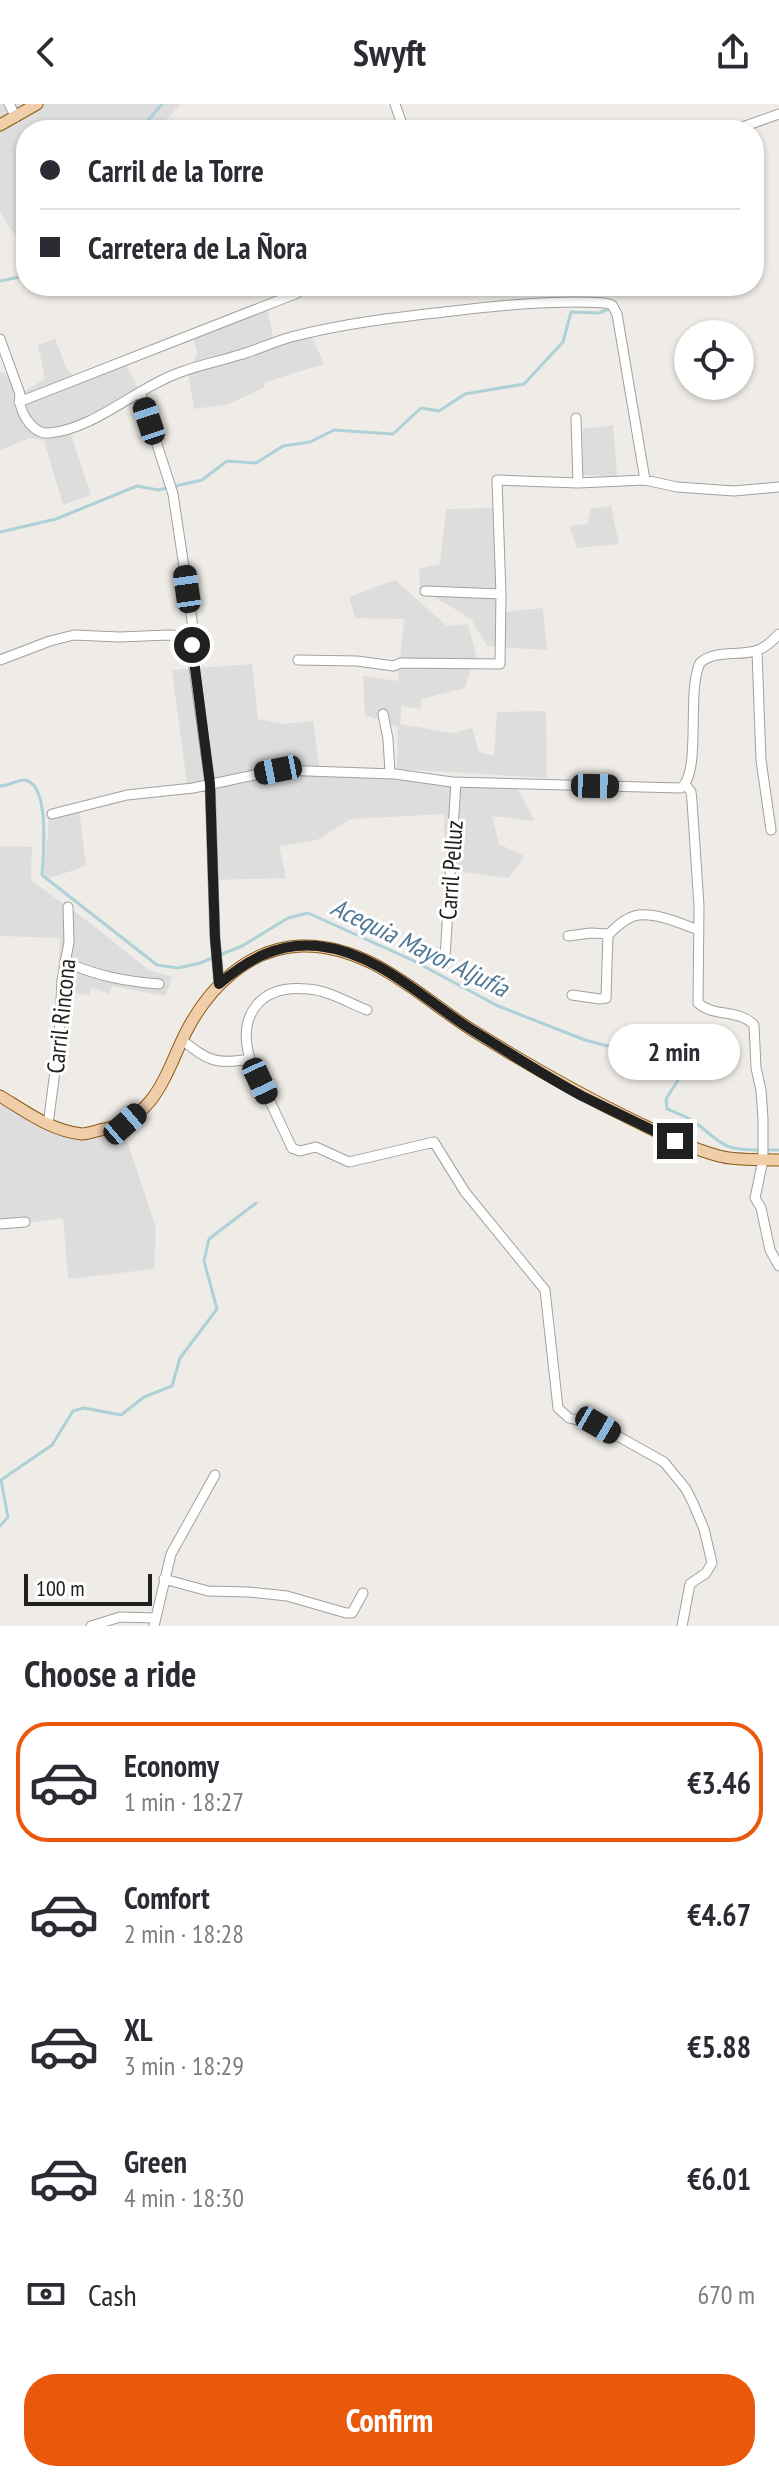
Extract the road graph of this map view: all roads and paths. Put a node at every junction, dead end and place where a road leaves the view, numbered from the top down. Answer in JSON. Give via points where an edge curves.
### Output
{"nodes":[{"id":1,"x":9,"y":104,"type":"edge"},
{"id":2,"x":37,"y":104,"type":"edge"},
{"id":3,"x":16,"y":117,"type":"junction"},
{"id":4,"x":0,"y":125,"type":"edge"},
{"id":5,"x":290,"y":296,"type":"edge"},
{"id":6,"x":0,"y":339,"type":"edge"},
{"id":7,"x":140,"y":392,"type":"junction"},
{"id":8,"x":19,"y":402,"type":"junction"},
{"id":9,"x":576,"y":418,"type":"dead end"},
{"id":10,"x":645,"y":480,"type":"junction"},
{"id":11,"x":578,"y":483,"type":"junction"},
{"id":12,"x":779,"y":487,"type":"edge"},
{"id":13,"x":425,"y":591,"type":"dead end"},
{"id":14,"x":501,"y":594,"type":"junction"},
{"id":15,"x":779,"y":634,"type":"edge"},
{"id":16,"x":192,"y":637,"type":"junction"},
{"id":17,"x":757,"y":651,"type":"junction"},
{"id":18,"x":0,"y":660,"type":"edge"},
{"id":19,"x":298,"y":660,"type":"dead end"},
{"id":20,"x":383,"y":714,"type":"dead end"},
{"id":21,"x":390,"y":773,"type":"junction"},
{"id":22,"x":456,"y":782,"type":"junction"},
{"id":23,"x":210,"y":784,"type":"junction"},
{"id":24,"x":686,"y":785,"type":"junction"},
{"id":25,"x":52,"y":814,"type":"dead end"},
{"id":26,"x":771,"y":830,"type":"dead end"},
{"id":27,"x":68,"y":907,"type":"dead end"},
{"id":28,"x":698,"y":930,"type":"junction"},
{"id":29,"x":609,"y":934,"type":"junction"},
{"id":30,"x":568,"y":936,"type":"dead end"},
{"id":31,"x":445,"y":957,"type":"dead end"},
{"id":32,"x":65,"y":962,"type":"junction"},
{"id":33,"x":159,"y":984,"type":"dead end"},
{"id":34,"x":219,"y":984,"type":"junction"},
{"id":35,"x":572,"y":995,"type":"dead end"},
{"id":36,"x":367,"y":1010,"type":"dead end"},
{"id":37,"x":182,"y":1040,"type":"junction"},
{"id":38,"x":250,"y":1059,"type":"junction"},
{"id":39,"x":0,"y":1096,"type":"edge"},
{"id":40,"x":48,"y":1125,"type":"junction"},
{"id":41,"x":763,"y":1153,"type":"junction"},
{"id":42,"x":779,"y":1160,"type":"edge"},
{"id":43,"x":25,"y":1222,"type":"dead end"},
{"id":44,"x":0,"y":1224,"type":"edge"},
{"id":45,"x":779,"y":1266,"type":"edge"},
{"id":46,"x":215,"y":1475,"type":"dead end"},
{"id":47,"x":164,"y":1579,"type":"junction"},
{"id":48,"x":363,"y":1593,"type":"dead end"},
{"id":49,"x":154,"y":1622,"type":"edge"},
{"id":50,"x":91,"y":1626,"type":"edge"},
{"id":51,"x":682,"y":1626,"type":"edge"}],
"edges":[{"from":1,"to":3,"type":"street"},
{"from":2,"to":3,"type":"main road"},
{"from":3,"to":4,"type":"main road"},
{"from":5,"to":8,"type":"street"},
{"from":6,"to":8,"type":"street"},
{"from":7,"to":8,"type":"street","via":[[96,417],[48,433],[35,430]]},
{"from":7,"to":10,"type":"street","via":[[180,372],[290,337],[365,321],[541,303],[612,305]]},
{"from":7,"to":16,"type":"street","via":[[173,494]]},
{"from":9,"to":11,"type":"street"},
{"from":10,"to":11,"type":"street"},
{"from":10,"to":12,"type":"street","via":[[719,490]]},
{"from":11,"to":14,"type":"street","via":[[497,480]]},
{"from":13,"to":14,"type":"street"},
{"from":14,"to":19,"type":"street","via":[[500,664],[394,666]]},
{"from":15,"to":17,"type":"street"},
{"from":16,"to":18,"type":"street","via":[[74,635]]},
{"from":16,"to":23,"type":"street"},
{"from":17,"to":24,"type":"street","via":[[709,657],[700,663]]},
{"from":17,"to":26,"type":"street","via":[[761,760]]},
{"from":20,"to":21,"type":"street"},
{"from":21,"to":22,"type":"street"},
{"from":21,"to":23,"type":"street","via":[[278,770]]},
{"from":22,"to":24,"type":"street","via":[[676,789]]},
{"from":22,"to":31,"type":"street","name":"Carril Pelluz"},
{"from":23,"to":25,"type":"street","via":[[152,790]]},
{"from":23,"to":34,"type":"street"},
{"from":24,"to":28,"type":"street","via":[[699,872]]},
{"from":27,"to":32,"type":"street","name":"Carril Rincona"},
{"from":28,"to":29,"type":"street","via":[[640,915]]},
{"from":28,"to":41,"type":"street","via":[[699,1005],[741,1016],[754,1025]]},
{"from":29,"to":30,"type":"street"},
{"from":29,"to":35,"type":"street","via":[[606,998]]},
{"from":32,"to":33,"type":"street","via":[[98,975]]},
{"from":32,"to":40,"type":"street","name":"Carril Rincona"},
{"from":34,"to":37,"type":"main road"},
{"from":34,"to":41,"type":"main road","via":[[280,948],[341,951],[406,982],[469,1028],[579,1094],[675,1141],[722,1157]]},
{"from":36,"to":38,"type":"street","via":[[310,988],[264,997],[248,1016],[245,1042]]},
{"from":37,"to":38,"type":"street","via":[[215,1062]]},
{"from":37,"to":40,"type":"main road","via":[[162,1086],[125,1124],[83,1134]]},
{"from":38,"to":51,"type":"street","via":[[292,1148],[316,1147],[349,1162],[434,1142],[465,1192],[545,1290],[558,1408],[664,1462],[686,1489],[712,1563],[690,1584]]},
{"from":39,"to":40,"type":"main road"},
{"from":41,"to":42,"type":"main road"},
{"from":41,"to":45,"type":"street","via":[[755,1198]]},
{"from":43,"to":44,"type":"street"},
{"from":46,"to":47,"type":"street","via":[[171,1554]]},
{"from":47,"to":48,"type":"street","via":[[208,1591],[287,1596],[346,1613],[352,1613]]},
{"from":47,"to":49,"type":"street"},
{"from":49,"to":50,"type":"street","via":[[120,1617]]}]}
